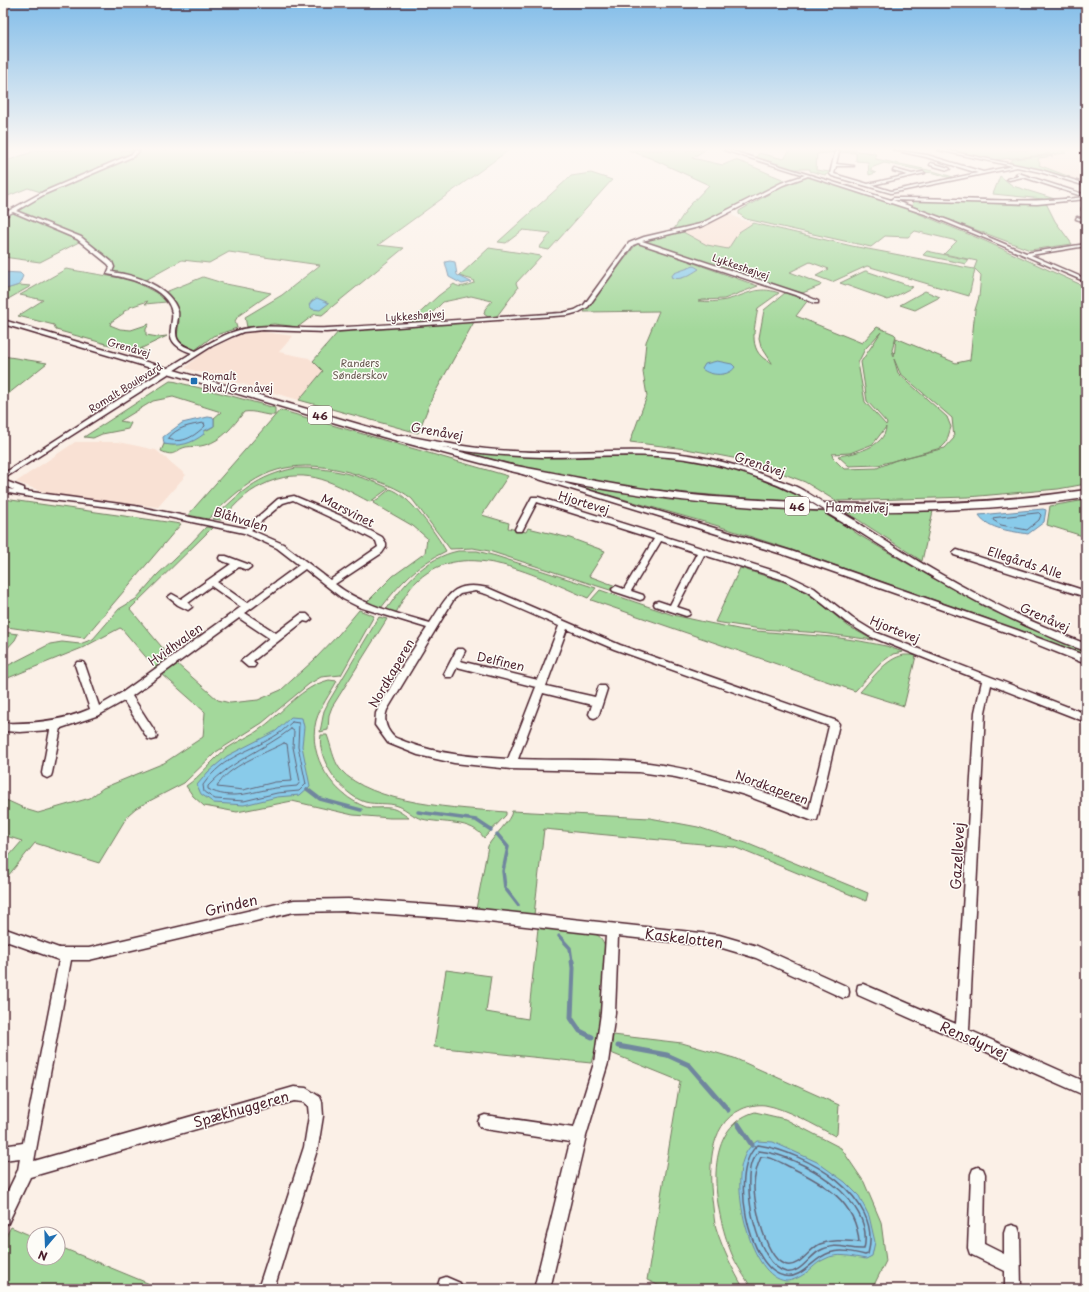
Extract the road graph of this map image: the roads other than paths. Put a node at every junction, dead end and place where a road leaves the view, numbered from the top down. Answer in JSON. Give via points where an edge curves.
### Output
{"nodes":[{"id":1,"x":734,"y":210,"type":"edge"},
{"id":2,"x":918,"y":210,"type":"edge"},
{"id":3,"x":12,"y":211,"type":"joint"},
{"id":4,"x":3,"y":216,"type":"edge"},
{"id":5,"x":1078,"y":218,"type":"dead end"},
{"id":6,"x":1086,"y":221,"type":"edge"},
{"id":7,"x":638,"y":241,"type":"junction"},
{"id":8,"x":1086,"y":245,"type":"edge"},
{"id":9,"x":1026,"y":254,"type":"junction"},
{"id":10,"x":1086,"y":281,"type":"edge"},
{"id":11,"x":816,"y":302,"type":"dead end"},
{"id":12,"x":3,"y":322,"type":"edge"},
{"id":13,"x":197,"y":353,"type":"junction"},
{"id":14,"x":170,"y":370,"type":"junction"},
{"id":15,"x":386,"y":435,"type":"junction"},
{"id":16,"x":511,"y":468,"type":"junction"},
{"id":17,"x":3,"y":483,"type":"edge"},
{"id":18,"x":1086,"y":494,"type":"edge"},
{"id":19,"x":519,"y":529,"type":"dead end"},
{"id":20,"x":246,"y":531,"type":"junction"},
{"id":21,"x":659,"y":538,"type":"junction"},
{"id":22,"x":702,"y":551,"type":"junction"},
{"id":23,"x":957,"y":553,"type":"dead end"},
{"id":24,"x":223,"y":558,"type":"dead end"},
{"id":25,"x":237,"y":564,"type":"junction"},
{"id":26,"x":305,"y":565,"type":"junction"},
{"id":27,"x":247,"y":567,"type":"dead end"},
{"id":28,"x":210,"y":582,"type":"junction"},
{"id":29,"x":330,"y":584,"type":"junction"},
{"id":30,"x":616,"y":589,"type":"dead end"},
{"id":31,"x":626,"y":593,"type":"junction"},
{"id":32,"x":1086,"y":594,"type":"edge"},
{"id":33,"x":172,"y":597,"type":"dead end"},
{"id":34,"x":640,"y":597,"type":"dead end"},
{"id":35,"x":658,"y":604,"type":"dead end"},
{"id":36,"x":247,"y":606,"type":"junction"},
{"id":37,"x":672,"y":608,"type":"junction"},
{"id":38,"x":238,"y":613,"type":"junction"},
{"id":39,"x":686,"y":613,"type":"dead end"},
{"id":40,"x":308,"y":619,"type":"dead end"},
{"id":41,"x":564,"y":625,"type":"junction"},
{"id":42,"x":433,"y":627,"type":"junction"},
{"id":43,"x":276,"y":638,"type":"junction"},
{"id":44,"x":1086,"y":648,"type":"edge"},
{"id":45,"x":460,"y":652,"type":"dead end"},
{"id":46,"x":1086,"y":660,"type":"edge"},
{"id":47,"x":454,"y":663,"type":"junction"},
{"id":48,"x":251,"y":664,"type":"dead end"},
{"id":49,"x":80,"y":665,"type":"dead end"},
{"id":50,"x":449,"y":674,"type":"dead end"},
{"id":51,"x":987,"y":679,"type":"junction"},
{"id":52,"x":541,"y":686,"type":"junction"},
{"id":53,"x":602,"y":689,"type":"dead end"},
{"id":54,"x":126,"y":695,"type":"junction"},
{"id":55,"x":598,"y":702,"type":"junction"},
{"id":56,"x":96,"y":712,"type":"junction"},
{"id":57,"x":594,"y":714,"type":"dead end"},
{"id":58,"x":1086,"y":718,"type":"edge"},
{"id":59,"x":56,"y":726,"type":"junction"},
{"id":60,"x":3,"y":727,"type":"edge"},
{"id":61,"x":152,"y":736,"type":"dead end"},
{"id":62,"x":511,"y":764,"type":"junction"},
{"id":63,"x":47,"y":773,"type":"dead end"},
{"id":64,"x":472,"y":914,"type":"joint"},
{"id":65,"x":612,"y":930,"type":"junction"},
{"id":66,"x":3,"y":934,"type":"edge"},
{"id":67,"x":66,"y":955,"type":"junction"},
{"id":68,"x":863,"y":990,"type":"dead end"},
{"id":69,"x":843,"y":992,"type":"dead end"},
{"id":70,"x":962,"y":1034,"type":"junction"},
{"id":71,"x":1086,"y":1089,"type":"edge"},
{"id":72,"x":485,"y":1122,"type":"dead end"},
{"id":73,"x":579,"y":1136,"type":"junction"},
{"id":74,"x":28,"y":1150,"type":"junction"},
{"id":75,"x":3,"y":1152,"type":"edge"},
{"id":76,"x":25,"y":1171,"type":"junction"},
{"id":77,"x":978,"y":1174,"type":"dead end"},
{"id":78,"x":3,"y":1218,"type":"edge"},
{"id":79,"x":1012,"y":1233,"type":"dead end"},
{"id":80,"x":1012,"y":1266,"type":"junction"},
{"id":81,"x":266,"y":1289,"type":"edge"},
{"id":82,"x":542,"y":1289,"type":"edge"},
{"id":83,"x":1013,"y":1289,"type":"edge"}],
"edges":[{"from":1,"to":7,"type":"street","name":"Lykkeshøjvej","via":[[702,225]]},
{"from":2,"to":9,"type":"street"},
{"from":3,"to":4,"type":"street"},
{"from":3,"to":13,"type":"street","via":[[79,238],[110,263],[112,267],[109,273],[130,276],[161,293],[175,311],[174,339]]},
{"from":5,"to":6,"type":"street"},
{"from":7,"to":11,"type":"street","name":"Lykkeshøjvej"},
{"from":7,"to":13,"type":"street","name":"Lykkeshøjvej","via":[[625,250],[586,306],[574,313],[325,330],[256,328],[233,333]]},
{"from":8,"to":9,"type":"street"},
{"from":9,"to":10,"type":"street"},
{"from":12,"to":14,"type":"main road","name":"Grenåvej","number":"46"},
{"from":13,"to":14,"type":"street","name":"Lykkeshøjvej"},
{"from":14,"to":15,"type":"main road","name":"Grenåvej","number":"46"},
{"from":14,"to":17,"type":"street","name":"Romalt Boulevard"},
{"from":15,"to":16,"type":"main road","name":"Grenåvej","number":"46"},
{"from":15,"to":44,"type":"street","name":"Grenåvej","bridge":true,"via":[[493,452],[647,453],[687,457],[741,468],[804,494],[912,562],[962,590]]},
{"from":16,"to":18,"type":"highway","name":"Hammelvej","number":"46","via":[[660,495],[814,507],[938,507],[998,504]]},
{"from":16,"to":46,"type":"street","name":"Grenåvej","via":[[788,553],[1014,632]]},
{"from":17,"to":20,"type":"street","name":"Blåhvalen","via":[[43,497],[142,510]]},
{"from":19,"to":21,"type":"street","name":"Hjortevej","via":[[534,499]]},
{"from":20,"to":26,"type":"street","name":"Blåhvalen","via":[[280,546]]},
{"from":20,"to":29,"type":"street","name":"Marsvinet","via":[[281,501],[294,498],[379,539],[382,547],[379,551]]},
{"from":21,"to":22,"type":"street","name":"Hjortevej"},
{"from":21,"to":31,"type":"street"},
{"from":22,"to":37,"type":"street"},
{"from":22,"to":51,"type":"street","name":"Hjortevej","via":[[798,583],[872,634]]},
{"from":23,"to":32,"type":"street","name":"Ellegårds Alle"},
{"from":24,"to":25,"type":"street"},
{"from":25,"to":27,"type":"street"},
{"from":25,"to":28,"type":"street"},
{"from":26,"to":29,"type":"street","name":"Blåhvalen"},
{"from":26,"to":36,"type":"street","name":"Hvidhvalen"},
{"from":28,"to":33,"type":"street","via":[[185,605]]},
{"from":28,"to":36,"type":"street"},
{"from":29,"to":42,"type":"street","name":"Blåhvalen","via":[[346,597],[362,605]]},
{"from":30,"to":31,"type":"street"},
{"from":31,"to":34,"type":"street"},
{"from":35,"to":37,"type":"street"},
{"from":36,"to":38,"type":"street","name":"Hvidhvalen"},
{"from":37,"to":39,"type":"street"},
{"from":38,"to":43,"type":"street"},
{"from":38,"to":54,"type":"street","name":"Hvidhvalen"},
{"from":40,"to":43,"type":"street","via":[[304,616]]},
{"from":41,"to":42,"type":"street","name":"Nordkaperen","via":[[488,591],[475,588],[458,591],[451,597]]},
{"from":41,"to":52,"type":"street"},
{"from":41,"to":62,"type":"street","name":"Nordkaperen","via":[[834,724],[813,816],[747,790],[674,772],[640,767]]},
{"from":42,"to":62,"type":"street","name":"Nordkaperen","via":[[380,716],[380,726],[385,735],[410,750],[434,756]]},
{"from":43,"to":48,"type":"street","via":[[246,662]]},
{"from":45,"to":47,"type":"street"},
{"from":47,"to":50,"type":"street"},
{"from":47,"to":52,"type":"street","name":"Delfinen"},
{"from":49,"to":56,"type":"street"},
{"from":51,"to":58,"type":"street","name":"Hjortevej"},
{"from":51,"to":70,"type":"street","name":"Gazellevej","via":[[980,712]]},
{"from":52,"to":55,"type":"street","name":"Delfinen"},
{"from":52,"to":62,"type":"street"},
{"from":53,"to":55,"type":"street"},
{"from":54,"to":56,"type":"street","name":"Hvidhvalen"},
{"from":54,"to":61,"type":"street"},
{"from":55,"to":57,"type":"street"},
{"from":56,"to":59,"type":"street","name":"Hvidhvalen"},
{"from":59,"to":60,"type":"street","name":"Hvidhvalen"},
{"from":59,"to":63,"type":"street"},
{"from":64,"to":65,"type":"street","name":"Kaskelotten"},
{"from":64,"to":67,"type":"street","name":"Grinden","via":[[348,905],[294,906],[89,954]]},
{"from":65,"to":69,"type":"street","name":"Kaskelotten","via":[[719,941],[757,952]]},
{"from":65,"to":73,"type":"street","via":[[608,1013],[601,1063]]},
{"from":66,"to":67,"type":"street","name":"Grinden"},
{"from":67,"to":74,"type":"street"},
{"from":68,"to":70,"type":"street","name":"Rensdyrvej"},
{"from":70,"to":71,"type":"street","name":"Rensdyrvej"},
{"from":72,"to":73,"type":"street"},
{"from":73,"to":82,"type":"street"},
{"from":74,"to":75,"type":"street"},
{"from":74,"to":76,"type":"street"},
{"from":76,"to":78,"type":"street"},
{"from":76,"to":81,"type":"street","name":"Spækhuggeren","via":[[294,1094],[306,1095],[315,1102],[316,1116],[311,1148]]},
{"from":77,"to":80,"type":"street","via":[[976,1248]]},
{"from":79,"to":80,"type":"street"},
{"from":80,"to":83,"type":"street"}]}
